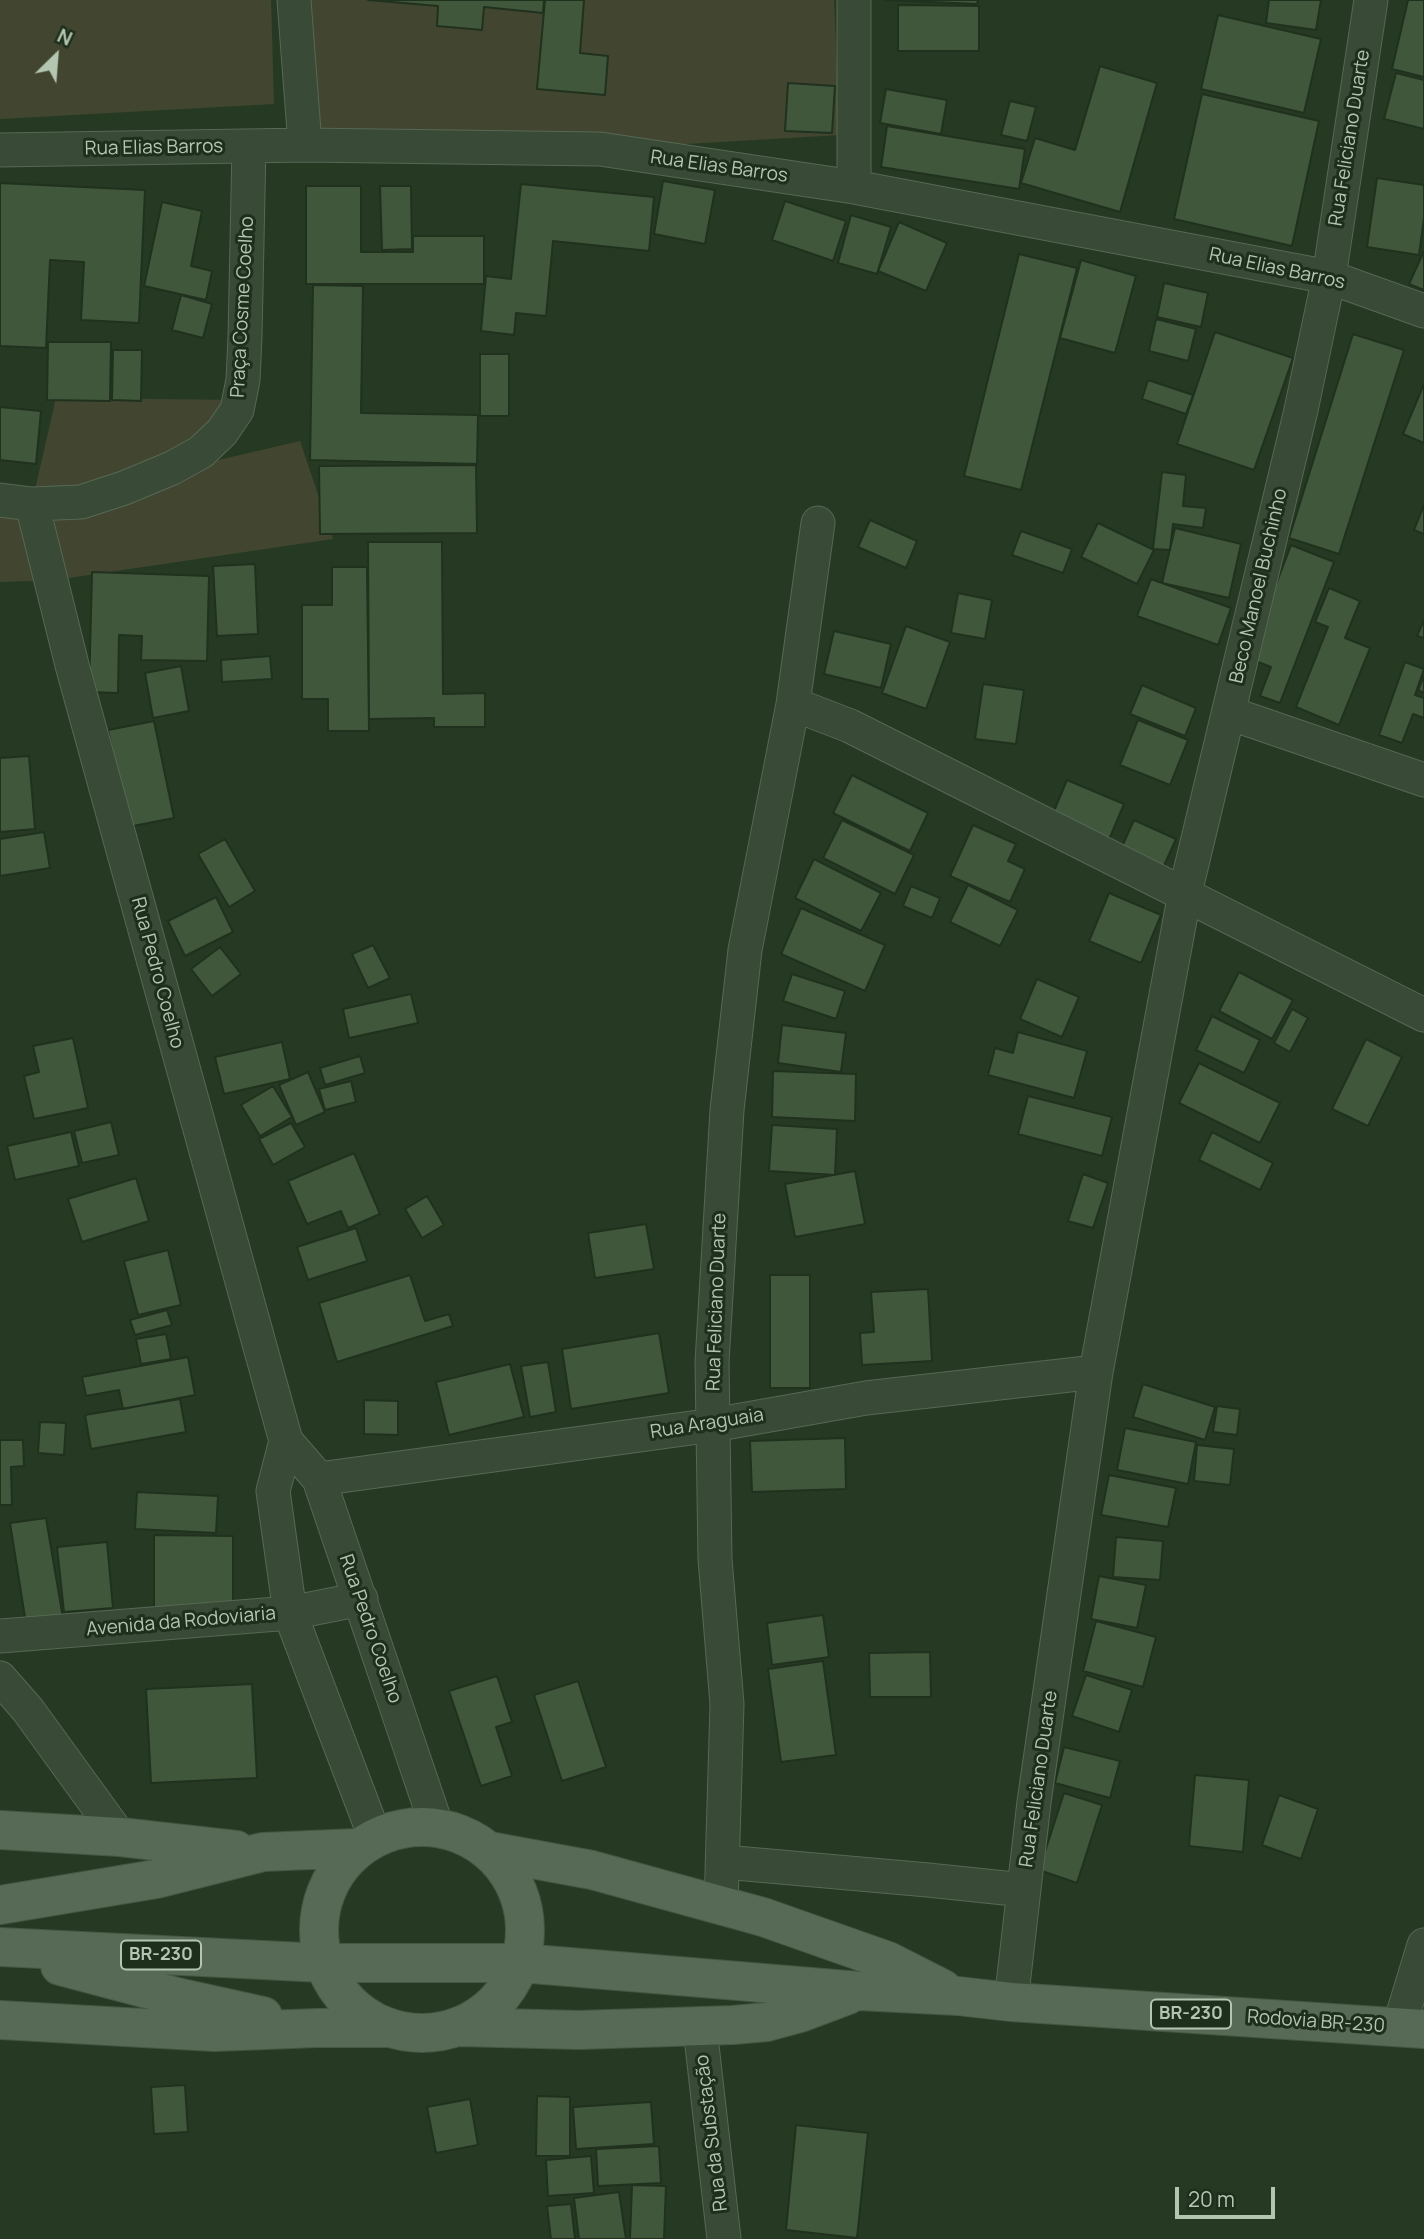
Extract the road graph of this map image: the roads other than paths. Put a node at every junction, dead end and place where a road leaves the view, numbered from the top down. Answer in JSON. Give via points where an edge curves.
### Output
{"nodes":[{"id":1,"x":294,"y":0,"type":"edge"},
{"id":2,"x":855,"y":0,"type":"edge"},
{"id":3,"x":1371,"y":0,"type":"edge"},
{"id":4,"x":305,"y":145,"type":"junction"},
{"id":5,"x":249,"y":146,"type":"junction"},
{"id":6,"x":0,"y":150,"type":"edge"},
{"id":7,"x":854,"y":187,"type":"junction"},
{"id":8,"x":1329,"y":277,"type":"junction"},
{"id":9,"x":1424,"y":311,"type":"edge"},
{"id":10,"x":16,"y":502,"type":"edge"},
{"id":11,"x":818,"y":523,"type":"dead end"},
{"id":12,"x":793,"y":704,"type":"junction"},
{"id":13,"x":1229,"y":713,"type":"junction"},
{"id":14,"x":1424,"y":780,"type":"edge"},
{"id":15,"x":1185,"y":893,"type":"junction"},
{"id":16,"x":1424,"y":1015,"type":"edge"},
{"id":17,"x":1096,"y":1371,"type":"junction"},
{"id":18,"x":713,"y":1424,"type":"junction"},
{"id":19,"x":286,"y":1441,"type":"junction"},
{"id":20,"x":319,"y":1479,"type":"junction"},
{"id":21,"x":361,"y":1599,"type":"junction"},
{"id":22,"x":290,"y":1613,"type":"junction"},
{"id":23,"x":0,"y":1636,"type":"edge"},
{"id":24,"x":0,"y":1678,"type":"edge"},
{"id":25,"x":437,"y":1828,"type":"junction"},
{"id":26,"x":0,"y":1830,"type":"edge"},
{"id":27,"x":120,"y":1837,"type":"junction"},
{"id":28,"x":366,"y":1843,"type":"junction"},
{"id":29,"x":489,"y":1851,"type":"junction"},
{"id":30,"x":263,"y":1852,"type":"junction"},
{"id":31,"x":723,"y":1862,"type":"junction"},
{"id":32,"x":1024,"y":1890,"type":"junction"},
{"id":33,"x":0,"y":1905,"type":"edge"},
{"id":34,"x":721,"y":1906,"type":"junction"},
{"id":35,"x":1424,"y":1945,"type":"edge"},
{"id":36,"x":0,"y":1949,"type":"edge"},
{"id":37,"x":323,"y":1963,"type":"junction"},
{"id":38,"x":521,"y":1963,"type":"junction"},
{"id":39,"x":859,"y":1991,"type":"junction"},
{"id":40,"x":958,"y":1996,"type":"junction"},
{"id":41,"x":1011,"y":2002,"type":"junction"},
{"id":42,"x":0,"y":2020,"type":"edge"},
{"id":43,"x":459,"y":2027,"type":"junction"},
{"id":44,"x":317,"y":2028,"type":"junction"},
{"id":45,"x":389,"y":2028,"type":"junction"},
{"id":46,"x":700,"y":2028,"type":"junction"},
{"id":47,"x":1411,"y":2028,"type":"edge"},
{"id":48,"x":724,"y":2239,"type":"edge"}],
"edges":[{"from":1,"to":4,"type":"street"},
{"from":2,"to":7,"type":"street"},
{"from":3,"to":8,"type":"street","name":"Rua Feliciano Duarte"},
{"from":4,"to":5,"type":"street","name":"Rua Elias Barros"},
{"from":4,"to":7,"type":"street","name":"Rua Elias Barros","via":[[600,149]]},
{"from":5,"to":6,"type":"street","name":"Rua Elias Barros"},
{"from":5,"to":10,"type":"street","name":"Praça Cosme Coelho","via":[[245,337],[237,410],[201,452],[124,488],[81,502]]},
{"from":7,"to":8,"type":"street","name":"Rua Elias Barros"},
{"from":8,"to":9,"type":"street","name":"Rua Elias Barros"},
{"from":8,"to":13,"type":"street","name":"Beco Manoel Buchinho"},
{"from":10,"to":19,"type":"street","name":"Rua Pedro Coelho","via":[[72,665]]},
{"from":11,"to":12,"type":"street","name":"Rua Feliciano Duarte"},
{"from":12,"to":15,"type":"street","via":[[850,726]]},
{"from":12,"to":18,"type":"street","name":"Rua Feliciano Duarte","via":[[745,950],[727,1110],[712,1362]]},
{"from":13,"to":14,"type":"street"},
{"from":13,"to":15,"type":"street","name":"Beco Manoel Buchinho"},
{"from":15,"to":16,"type":"street"},
{"from":15,"to":17,"type":"street","name":"Rua Feliciano Duarte"},
{"from":17,"to":18,"type":"street","name":"Rua Araguaia","via":[[866,1398]]},
{"from":17,"to":32,"type":"street","name":"Rua Feliciano Duarte"},
{"from":18,"to":20,"type":"street","name":"Rua Araguaia"},
{"from":18,"to":31,"type":"street","name":"Rua Feliciano Duarte","via":[[715,1559],[727,1704]]},
{"from":19,"to":20,"type":"street","name":"Rua Pedro Coelho"},
{"from":19,"to":22,"type":"street","name":"Rua Pedro Coelho","via":[[273,1491]]},
{"from":20,"to":21,"type":"street","name":"Rua Pedro Coelho"},
{"from":21,"to":22,"type":"street","name":"Avenida da Rodoviaria"},
{"from":21,"to":25,"type":"street","name":"Rua Pedro Coelho"},
{"from":22,"to":23,"type":"street","name":"Avenida da Rodoviaria"},
{"from":22,"to":28,"type":"street","name":"Rua Pedro Coelho"},
{"from":24,"to":27,"type":"street"},
{"from":25,"to":28,"type":"main road","via":[[395,1830]]},
{"from":25,"to":29,"type":"main road","via":[[458,1833]]},
{"from":26,"to":27,"type":"main road"},
{"from":27,"to":30,"type":"main road"},
{"from":28,"to":30,"type":"main road"},
{"from":28,"to":37,"type":"main road","via":[[330,1881],[318,1921]]},
{"from":29,"to":34,"type":"main road","via":[[592,1870]]},
{"from":29,"to":38,"type":"main road","via":[[515,1883],[526,1922]]},
{"from":30,"to":33,"type":"main road","via":[[156,1879]]},
{"from":31,"to":32,"type":"street"},
{"from":31,"to":34,"type":"street","name":"Rua Feliciano Duarte"},
{"from":32,"to":41,"type":"street","name":"Rua Feliciano Duarte"},
{"from":34,"to":40,"type":"main road","via":[[854,1947]]},
{"from":35,"to":47,"type":"street"},
{"from":36,"to":37,"type":"main road","number":"BR-230"},
{"from":36,"to":44,"type":"main road","via":[[177,1997]]},
{"from":37,"to":38,"type":"main road","number":"BR-230"},
{"from":37,"to":45,"type":"main road","via":[[338,1991],[360,2014]]},
{"from":38,"to":39,"type":"main road","number":"BR-230"},
{"from":38,"to":43,"type":"main road","via":[[498,2002]]},
{"from":39,"to":40,"type":"main road","number":"BR-230"},
{"from":39,"to":46,"type":"main road","via":[[767,2022]]},
{"from":40,"to":41,"type":"main road","name":"Rodovia BR-230","number":"BR-230"},
{"from":41,"to":47,"type":"main road","name":"Rodovia BR-230","number":"BR-230"},
{"from":42,"to":44,"type":"main road","via":[[214,2032]]},
{"from":43,"to":45,"type":"main road","via":[[425,2034]]},
{"from":43,"to":46,"type":"main road"},
{"from":44,"to":45,"type":"main road"},
{"from":46,"to":48,"type":"street","name":"Rua da Substação"}]}
